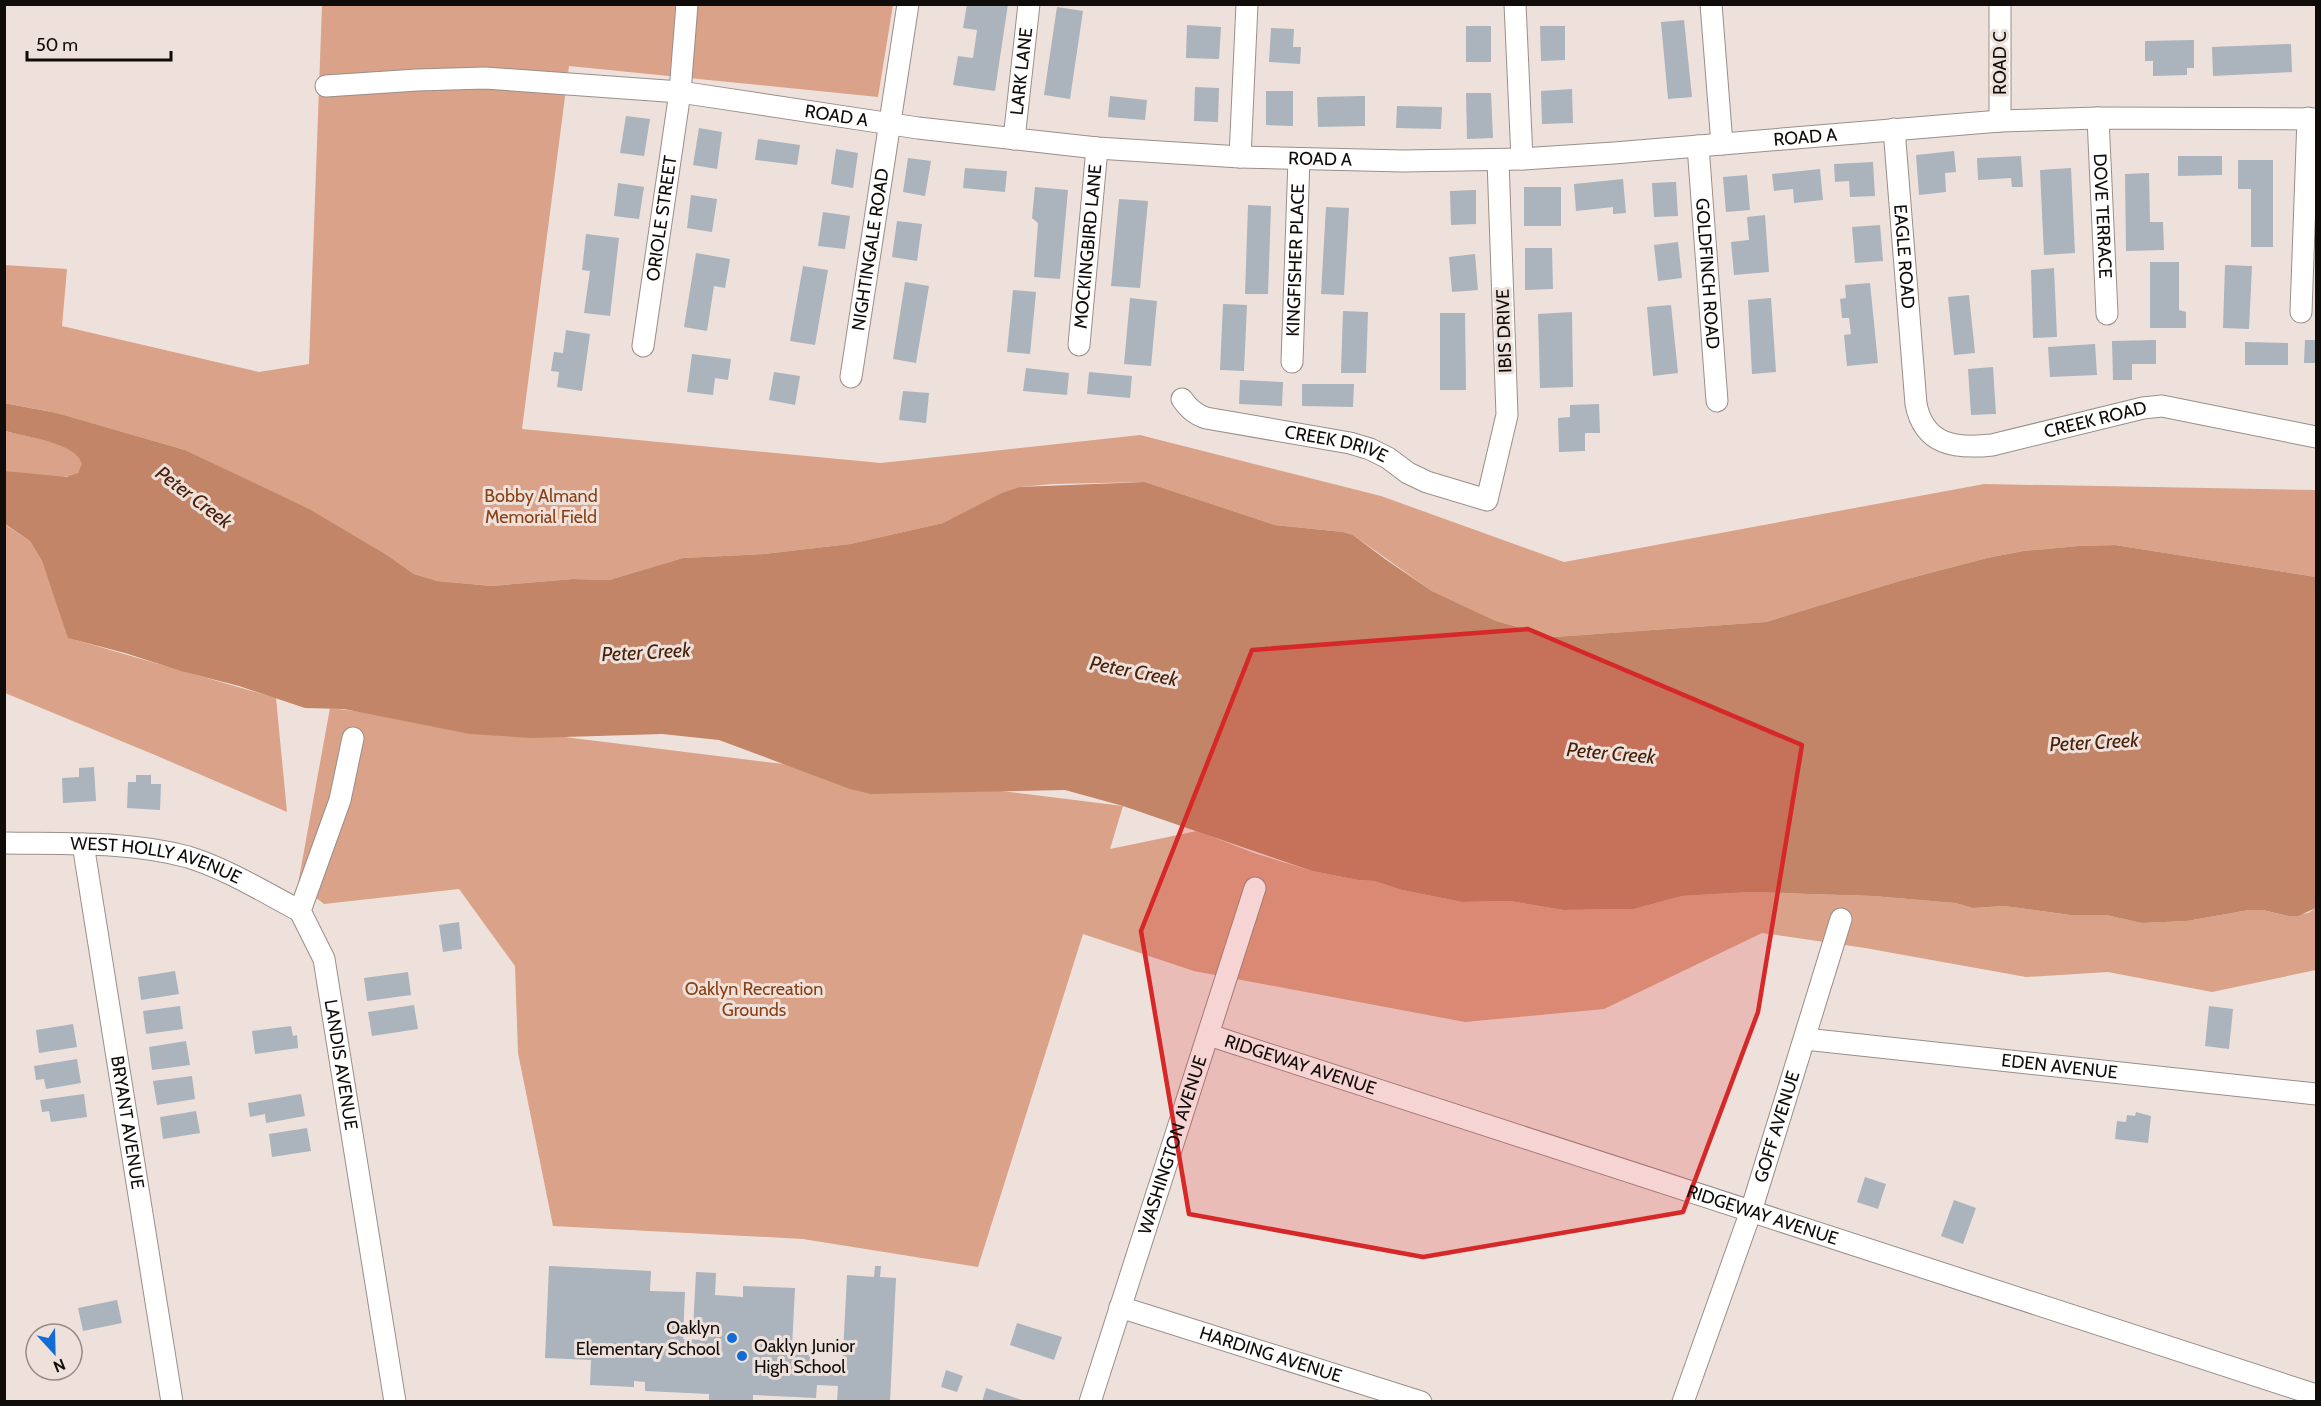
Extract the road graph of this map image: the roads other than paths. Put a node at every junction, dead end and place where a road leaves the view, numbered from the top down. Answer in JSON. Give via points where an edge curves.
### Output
{"nodes":[{"id":1,"x":687,"y":4,"type":"edge"},
{"id":2,"x":908,"y":4,"type":"edge"},
{"id":3,"x":1029,"y":4,"type":"edge"},
{"id":4,"x":1247,"y":4,"type":"edge"},
{"id":5,"x":1515,"y":4,"type":"edge"},
{"id":6,"x":1711,"y":4,"type":"edge"},
{"id":7,"x":2000,"y":4,"type":"edge"},
{"id":8,"x":326,"y":86,"type":"dead end"},
{"id":9,"x":680,"y":92,"type":"junction"},
{"id":10,"x":2098,"y":118,"type":"junction"},
{"id":11,"x":2312,"y":119,"type":"edge"},
{"id":12,"x":2000,"y":121,"type":"junction"},
{"id":13,"x":889,"y":122,"type":"junction"},
{"id":14,"x":1894,"y":129,"type":"junction"},
{"id":15,"x":1014,"y":139,"type":"junction"},
{"id":16,"x":1722,"y":144,"type":"junction"},
{"id":17,"x":1698,"y":146,"type":"junction"},
{"id":18,"x":1097,"y":148,"type":"junction"},
{"id":19,"x":1240,"y":157,"type":"junction"},
{"id":20,"x":1299,"y":159,"type":"junction"},
{"id":21,"x":1522,"y":159,"type":"junction"},
{"id":22,"x":1498,"y":160,"type":"junction"},
{"id":23,"x":2301,"y":312,"type":"dead end"},
{"id":24,"x":2107,"y":314,"type":"dead end"},
{"id":25,"x":1079,"y":345,"type":"dead end"},
{"id":26,"x":644,"y":346,"type":"dead end"},
{"id":27,"x":1292,"y":362,"type":"dead end"},
{"id":28,"x":851,"y":377,"type":"dead end"},
{"id":29,"x":1915,"y":383,"type":"joint"},
{"id":30,"x":1182,"y":399,"type":"dead end"},
{"id":31,"x":1717,"y":401,"type":"dead end"},
{"id":32,"x":2316,"y":437,"type":"edge"},
{"id":33,"x":1486,"y":500,"type":"joint"},
{"id":34,"x":354,"y":738,"type":"dead end"},
{"id":35,"x":4,"y":843,"type":"edge"},
{"id":36,"x":83,"y":844,"type":"junction"},
{"id":37,"x":1255,"y":888,"type":"dead end"},
{"id":38,"x":300,"y":911,"type":"junction"},
{"id":39,"x":1841,"y":919,"type":"dead end"},
{"id":40,"x":1209,"y":1035,"type":"junction"},
{"id":41,"x":1805,"y":1039,"type":"junction"},
{"id":42,"x":2316,"y":1094,"type":"edge"},
{"id":43,"x":1751,"y":1211,"type":"junction"},
{"id":44,"x":1120,"y":1307,"type":"junction"},
{"id":45,"x":2312,"y":1391,"type":"edge"},
{"id":46,"x":172,"y":1401,"type":"edge"},
{"id":47,"x":395,"y":1401,"type":"edge"},
{"id":48,"x":1090,"y":1401,"type":"edge"},
{"id":49,"x":1421,"y":1401,"type":"edge"},
{"id":50,"x":1683,"y":1401,"type":"edge"}],
"edges":[{"from":1,"to":9,"type":"street","name":"ORIOLE STREET"},
{"from":2,"to":13,"type":"street","name":"NIGHTINGALE ROAD"},
{"from":3,"to":15,"type":"street","name":"LARK LANE"},
{"from":4,"to":19,"type":"street"},
{"from":5,"to":21,"type":"street"},
{"from":6,"to":16,"type":"street"},
{"from":7,"to":12,"type":"street","name":"ROAD C"},
{"from":8,"to":9,"type":"street","name":"ROAD A","via":[[485,78]]},
{"from":9,"to":13,"type":"street","name":"ROAD A"},
{"from":9,"to":26,"type":"street","name":"ORIOLE STREET"},
{"from":10,"to":11,"type":"street","name":"ROAD A"},
{"from":10,"to":12,"type":"street","name":"ROAD A"},
{"from":10,"to":24,"type":"street","name":"DOVE TERRACE"},
{"from":11,"to":23,"type":"street"},
{"from":12,"to":14,"type":"street","name":"ROAD A"},
{"from":13,"to":15,"type":"street","name":"ROAD A"},
{"from":13,"to":28,"type":"street","name":"NIGHTINGALE ROAD"},
{"from":14,"to":16,"type":"street","name":"ROAD A"},
{"from":14,"to":29,"type":"street","name":"EAGLE ROAD"},
{"from":15,"to":18,"type":"street","name":"ROAD A"},
{"from":16,"to":17,"type":"street","name":"ROAD A"},
{"from":17,"to":21,"type":"street","name":"ROAD A"},
{"from":17,"to":31,"type":"street","name":"GOLDFINCH ROAD"},
{"from":18,"to":19,"type":"street","name":"ROAD A"},
{"from":18,"to":25,"type":"street","name":"MOCKINGBIRD LANE"},
{"from":19,"to":20,"type":"street","name":"ROAD A"},
{"from":20,"to":22,"type":"street","name":"ROAD A"},
{"from":20,"to":27,"type":"street","name":"KINGFISHER PLACE"},
{"from":21,"to":22,"type":"street","name":"ROAD A"},
{"from":22,"to":33,"type":"street","name":"IBIS DRIVE","via":[[1507,415]]},
{"from":29,"to":32,"type":"street","name":"CREEK ROAD","via":[[1919,416],[1925,429],[1954,446],[1992,445],[2162,406]]},
{"from":30,"to":33,"type":"street","name":"CREEK DRIVE","via":[[1197,415],[1206,418],[1370,449],[1427,482]]},
{"from":34,"to":38,"type":"street","via":[[340,800]]},
{"from":35,"to":36,"type":"street","name":"WEST HOLLY AVENUE"},
{"from":36,"to":38,"type":"street","name":"WEST HOLLY AVENUE","via":[[162,851],[190,858]]},
{"from":36,"to":46,"type":"street","name":"BRYANT AVENUE"},
{"from":37,"to":40,"type":"street","name":"WASHINGTON AVENUE"},
{"from":38,"to":47,"type":"street","name":"LANDIS AVENUE","via":[[324,958]]},
{"from":39,"to":41,"type":"street","name":"GOFF AVENUE"},
{"from":40,"to":43,"type":"street","name":"RIDGEWAY AVENUE"},
{"from":40,"to":44,"type":"street","name":"WASHINGTON AVENUE"},
{"from":41,"to":42,"type":"street","name":"EDEN AVENUE"},
{"from":41,"to":43,"type":"street","name":"GOFF AVENUE"},
{"from":43,"to":45,"type":"street","name":"RIDGEWAY AVENUE"},
{"from":43,"to":50,"type":"street","name":"GOFF AVENUE"},
{"from":44,"to":48,"type":"street","name":"WASHINGTON AVENUE"},
{"from":44,"to":49,"type":"street","name":"HARDING AVENUE"}]}
